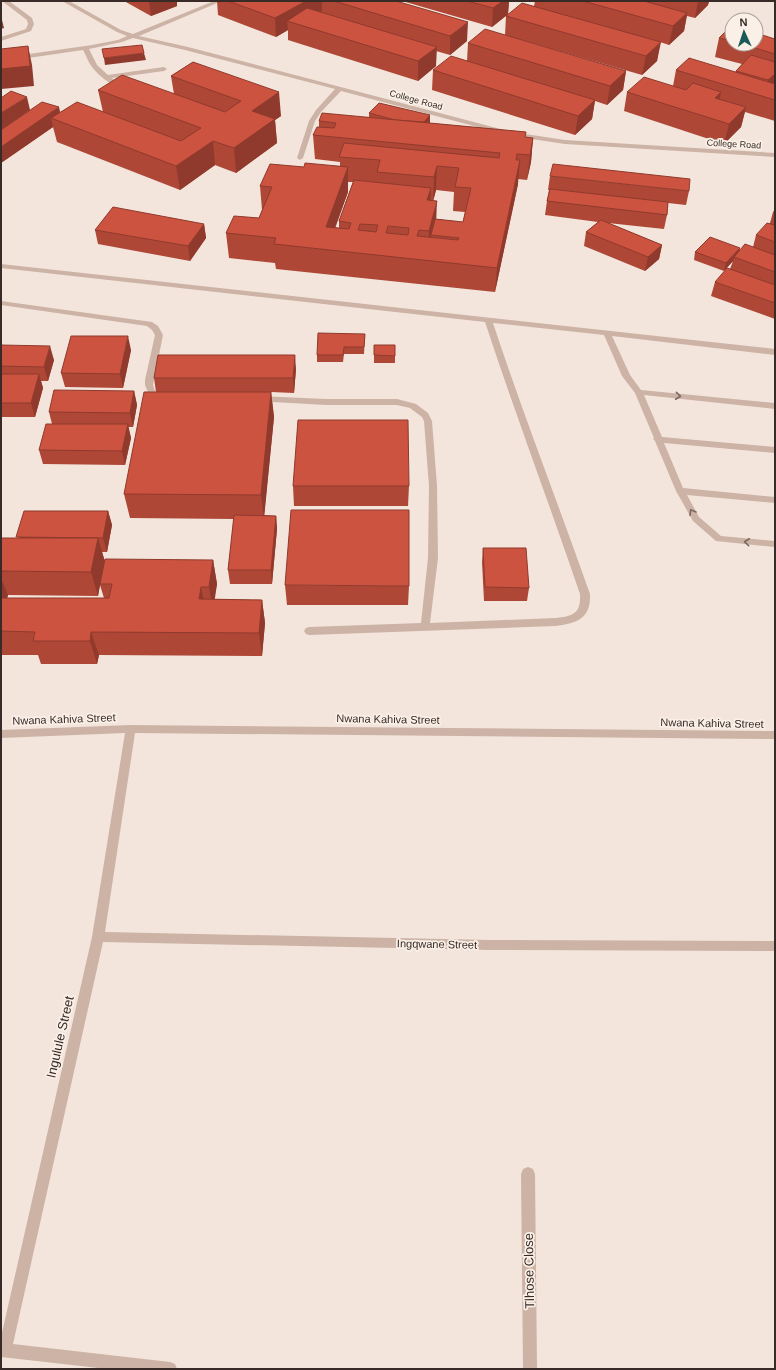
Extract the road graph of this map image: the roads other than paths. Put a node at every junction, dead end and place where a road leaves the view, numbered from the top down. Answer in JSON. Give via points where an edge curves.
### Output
{"nodes":[{"id":1,"x":5,"y":1,"type":"edge"},
{"id":2,"x":65,"y":1,"type":"edge"},
{"id":3,"x":219,"y":1,"type":"edge"},
{"id":4,"x":134,"y":36,"type":"junction"},
{"id":5,"x":1,"y":39,"type":"edge"},
{"id":6,"x":85,"y":48,"type":"junction"},
{"id":7,"x":1,"y":60,"type":"edge"},
{"id":8,"x":164,"y":69,"type":"dead end"},
{"id":9,"x":107,"y":77,"type":"junction"},
{"id":10,"x":134,"y":89,"type":"edge"},
{"id":11,"x":339,"y":89,"type":"junction"},
{"id":12,"x":775,"y":155,"type":"edge"},
{"id":13,"x":300,"y":158,"type":"dead end"},
{"id":14,"x":1,"y":266,"type":"edge"},
{"id":15,"x":1,"y":302,"type":"edge"},
{"id":16,"x":488,"y":320,"type":"junction"},
{"id":17,"x":607,"y":333,"type":"junction"},
{"id":18,"x":775,"y":352,"type":"edge"},
{"id":19,"x":639,"y":392,"type":"junction"},
{"id":20,"x":169,"y":398,"type":"edge"},
{"id":21,"x":246,"y":399,"type":"edge"},
{"id":22,"x":775,"y":406,"type":"edge"},
{"id":23,"x":657,"y":439,"type":"junction"},
{"id":24,"x":775,"y":450,"type":"edge"},
{"id":25,"x":680,"y":491,"type":"junction"},
{"id":26,"x":775,"y":500,"type":"edge"},
{"id":27,"x":775,"y":544,"type":"edge"},
{"id":28,"x":425,"y":627,"type":"junction"},
{"id":29,"x":310,"y":631,"type":"dead end"},
{"id":30,"x":131,"y":729,"type":"junction"},
{"id":31,"x":1,"y":734,"type":"edge"},
{"id":32,"x":775,"y":735,"type":"edge"},
{"id":33,"x":98,"y":937,"type":"junction"},
{"id":34,"x":775,"y":946,"type":"edge"},
{"id":35,"x":528,"y":1174,"type":"dead end"},
{"id":36,"x":3,"y":1350,"type":"edge"},
{"id":37,"x":170,"y":1369,"type":"edge"},
{"id":38,"x":530,"y":1369,"type":"edge"}],
"edges":[{"from":1,"to":5,"type":"street","via":[[30,19],[31,24],[30,30]]},
{"from":2,"to":4,"type":"street","name":"College Road","via":[[119,31]]},
{"from":3,"to":4,"type":"street"},
{"from":4,"to":6,"type":"street","via":[[120,42]]},
{"from":4,"to":11,"type":"street","name":"College Road"},
{"from":6,"to":7,"type":"street"},
{"from":6,"to":9,"type":"street","via":[[94,66]]},
{"from":8,"to":9,"type":"street"},
{"from":9,"to":10,"type":"street"},
{"from":11,"to":12,"type":"street","name":"College Road","via":[[533,138]]},
{"from":11,"to":13,"type":"street","via":[[312,121]]},
{"from":14,"to":16,"type":"street"},
{"from":15,"to":20,"type":"street","via":[[149,324],[159,335],[149,385],[155,396]]},
{"from":16,"to":17,"type":"street"},
{"from":16,"to":28,"type":"street","via":[[585,594],[586,605],[577,617],[555,622]]},
{"from":17,"to":18,"type":"street"},
{"from":17,"to":19,"type":"street","via":[[626,376]]},
{"from":19,"to":22,"type":"street","one_way":true},
{"from":19,"to":23,"type":"street"},
{"from":21,"to":28,"type":"street","via":[[397,402],[412,406],[425,415],[428,421],[433,486],[433,558]]},
{"from":23,"to":24,"type":"street"},
{"from":23,"to":25,"type":"street"},
{"from":25,"to":26,"type":"street"},
{"from":27,"to":25,"type":"street","one_way":true,"via":[[719,539],[696,519]]},
{"from":28,"to":29,"type":"street"},
{"from":30,"to":31,"type":"street","name":"Nwana Kahiva Street"},
{"from":30,"to":32,"type":"street","name":"Nwana Kahiva Street"},
{"from":30,"to":33,"type":"street","name":"Ingulule Street"},
{"from":33,"to":34,"type":"street","name":"Ingqwane Street","via":[[490,945]]},
{"from":33,"to":36,"type":"street","name":"Ingulule Street"},
{"from":35,"to":38,"type":"street","name":"Tlhose Close"},
{"from":36,"to":37,"type":"street"}]}
